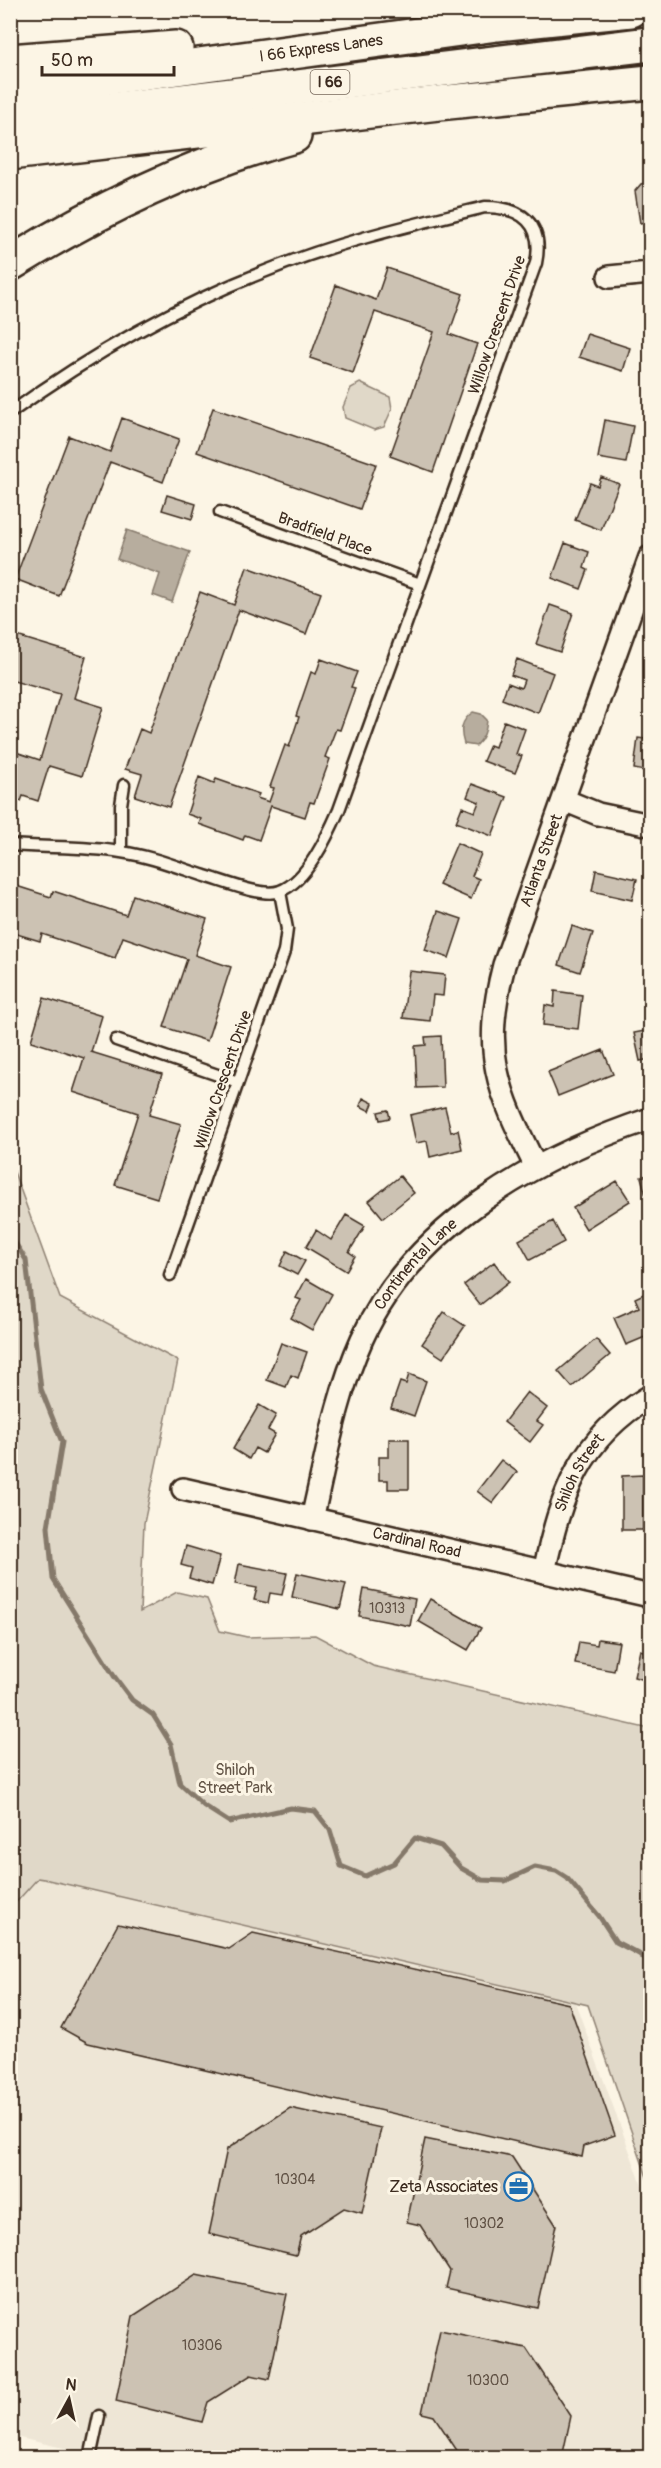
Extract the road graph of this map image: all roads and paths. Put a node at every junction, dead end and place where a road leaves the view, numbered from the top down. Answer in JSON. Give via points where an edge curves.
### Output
{"nodes":[{"id":1,"x":631,"y":10,"type":"edge"},
{"id":2,"x":496,"y":24,"type":"junction"},
{"id":3,"x":651,"y":45,"type":"edge"},
{"id":4,"x":10,"y":61,"type":"edge"},
{"id":5,"x":651,"y":82,"type":"edge"},
{"id":6,"x":10,"y":91,"type":"edge"},
{"id":7,"x":440,"y":103,"type":"junction"},
{"id":8,"x":10,"y":122,"type":"edge"},
{"id":9,"x":10,"y":153,"type":"edge"},
{"id":10,"x":10,"y":264,"type":"edge"},
{"id":11,"x":651,"y":273,"type":"edge"},
{"id":12,"x":609,"y":277,"type":"dead end"},
{"id":13,"x":10,"y":413,"type":"edge"},
{"id":14,"x":220,"y":512,"type":"dead end"},
{"id":15,"x":651,"y":557,"type":"edge"},
{"id":16,"x":420,"y":584,"type":"junction"},
{"id":17,"x":124,"y":785,"type":"dead end"},
{"id":18,"x":564,"y":800,"type":"junction"},
{"id":19,"x":651,"y":825,"type":"edge"},
{"id":20,"x":10,"y":845,"type":"edge"},
{"id":21,"x":121,"y":852,"type":"junction"},
{"id":22,"x":280,"y":892,"type":"junction"},
{"id":23,"x":116,"y":1040,"type":"dead end"},
{"id":24,"x":238,"y":1082,"type":"junction"},
{"id":25,"x":651,"y":1119,"type":"edge"},
{"id":26,"x":536,"y":1167,"type":"junction"},
{"id":27,"x":170,"y":1275,"type":"dead end"},
{"id":28,"x":651,"y":1396,"type":"edge"},
{"id":29,"x":183,"y":1489,"type":"dead end"},
{"id":30,"x":312,"y":1519,"type":"junction"},
{"id":31,"x":544,"y":1572,"type":"junction"},
{"id":32,"x":651,"y":1596,"type":"edge"},
{"id":33,"x":99,"y":2416,"type":"dead end"},
{"id":34,"x":90,"y":2457,"type":"edge"}],
"edges":[{"from":1,"to":2,"type":"highway","name":"I 66 Express Lanes"},
{"from":2,"to":4,"type":"highway"},
{"from":2,"to":6,"type":"highway","name":"I 66 Express Lanes"},
{"from":3,"to":8,"type":"highway","number":"I 66"},
{"from":5,"to":7,"type":"highway"},
{"from":7,"to":9,"type":"highway"},
{"from":7,"to":10,"type":"highway","via":[[246,150],[175,177],[101,212]]},
{"from":11,"to":12,"type":"street"},
{"from":13,"to":16,"type":"lane","name":"Willow Crescent Drive","via":[[162,319],[267,270],[361,238],[485,207],[517,212],[528,220],[538,241],[536,263]]},
{"from":14,"to":16,"type":"lane","name":"Bradfield Place"},
{"from":15,"to":18,"type":"street","name":"Atlanta Street"},
{"from":16,"to":22,"type":"lane","name":"Willow Crescent Drive","via":[[330,829],[309,864]]},
{"from":17,"to":21,"type":"lane"},
{"from":18,"to":19,"type":"street","via":[[598,814]]},
{"from":18,"to":26,"type":"street","name":"Atlanta Street","via":[[504,965],[493,1021],[500,1089]]},
{"from":20,"to":21,"type":"lane"},
{"from":21,"to":22,"type":"lane","via":[[245,889]]},
{"from":22,"to":24,"type":"lane","name":"Willow Crescent Drive","via":[[287,929],[284,952]]},
{"from":23,"to":24,"type":"lane"},
{"from":24,"to":27,"type":"lane","name":"Willow Crescent Drive"},
{"from":25,"to":26,"type":"street","name":"Continental Lane","via":[[613,1131]]},
{"from":26,"to":30,"type":"street","name":"Continental Lane","via":[[441,1233],[410,1264],[382,1302],[347,1375]]},
{"from":28,"to":31,"type":"street","name":"Shiloh Street","via":[[601,1437],[572,1478],[555,1521]]},
{"from":29,"to":30,"type":"street","name":"Cardinal Road"},
{"from":30,"to":31,"type":"street","name":"Cardinal Road"},
{"from":31,"to":32,"type":"street","name":"Cardinal Road"},
{"from":33,"to":34,"type":"lane"}]}
